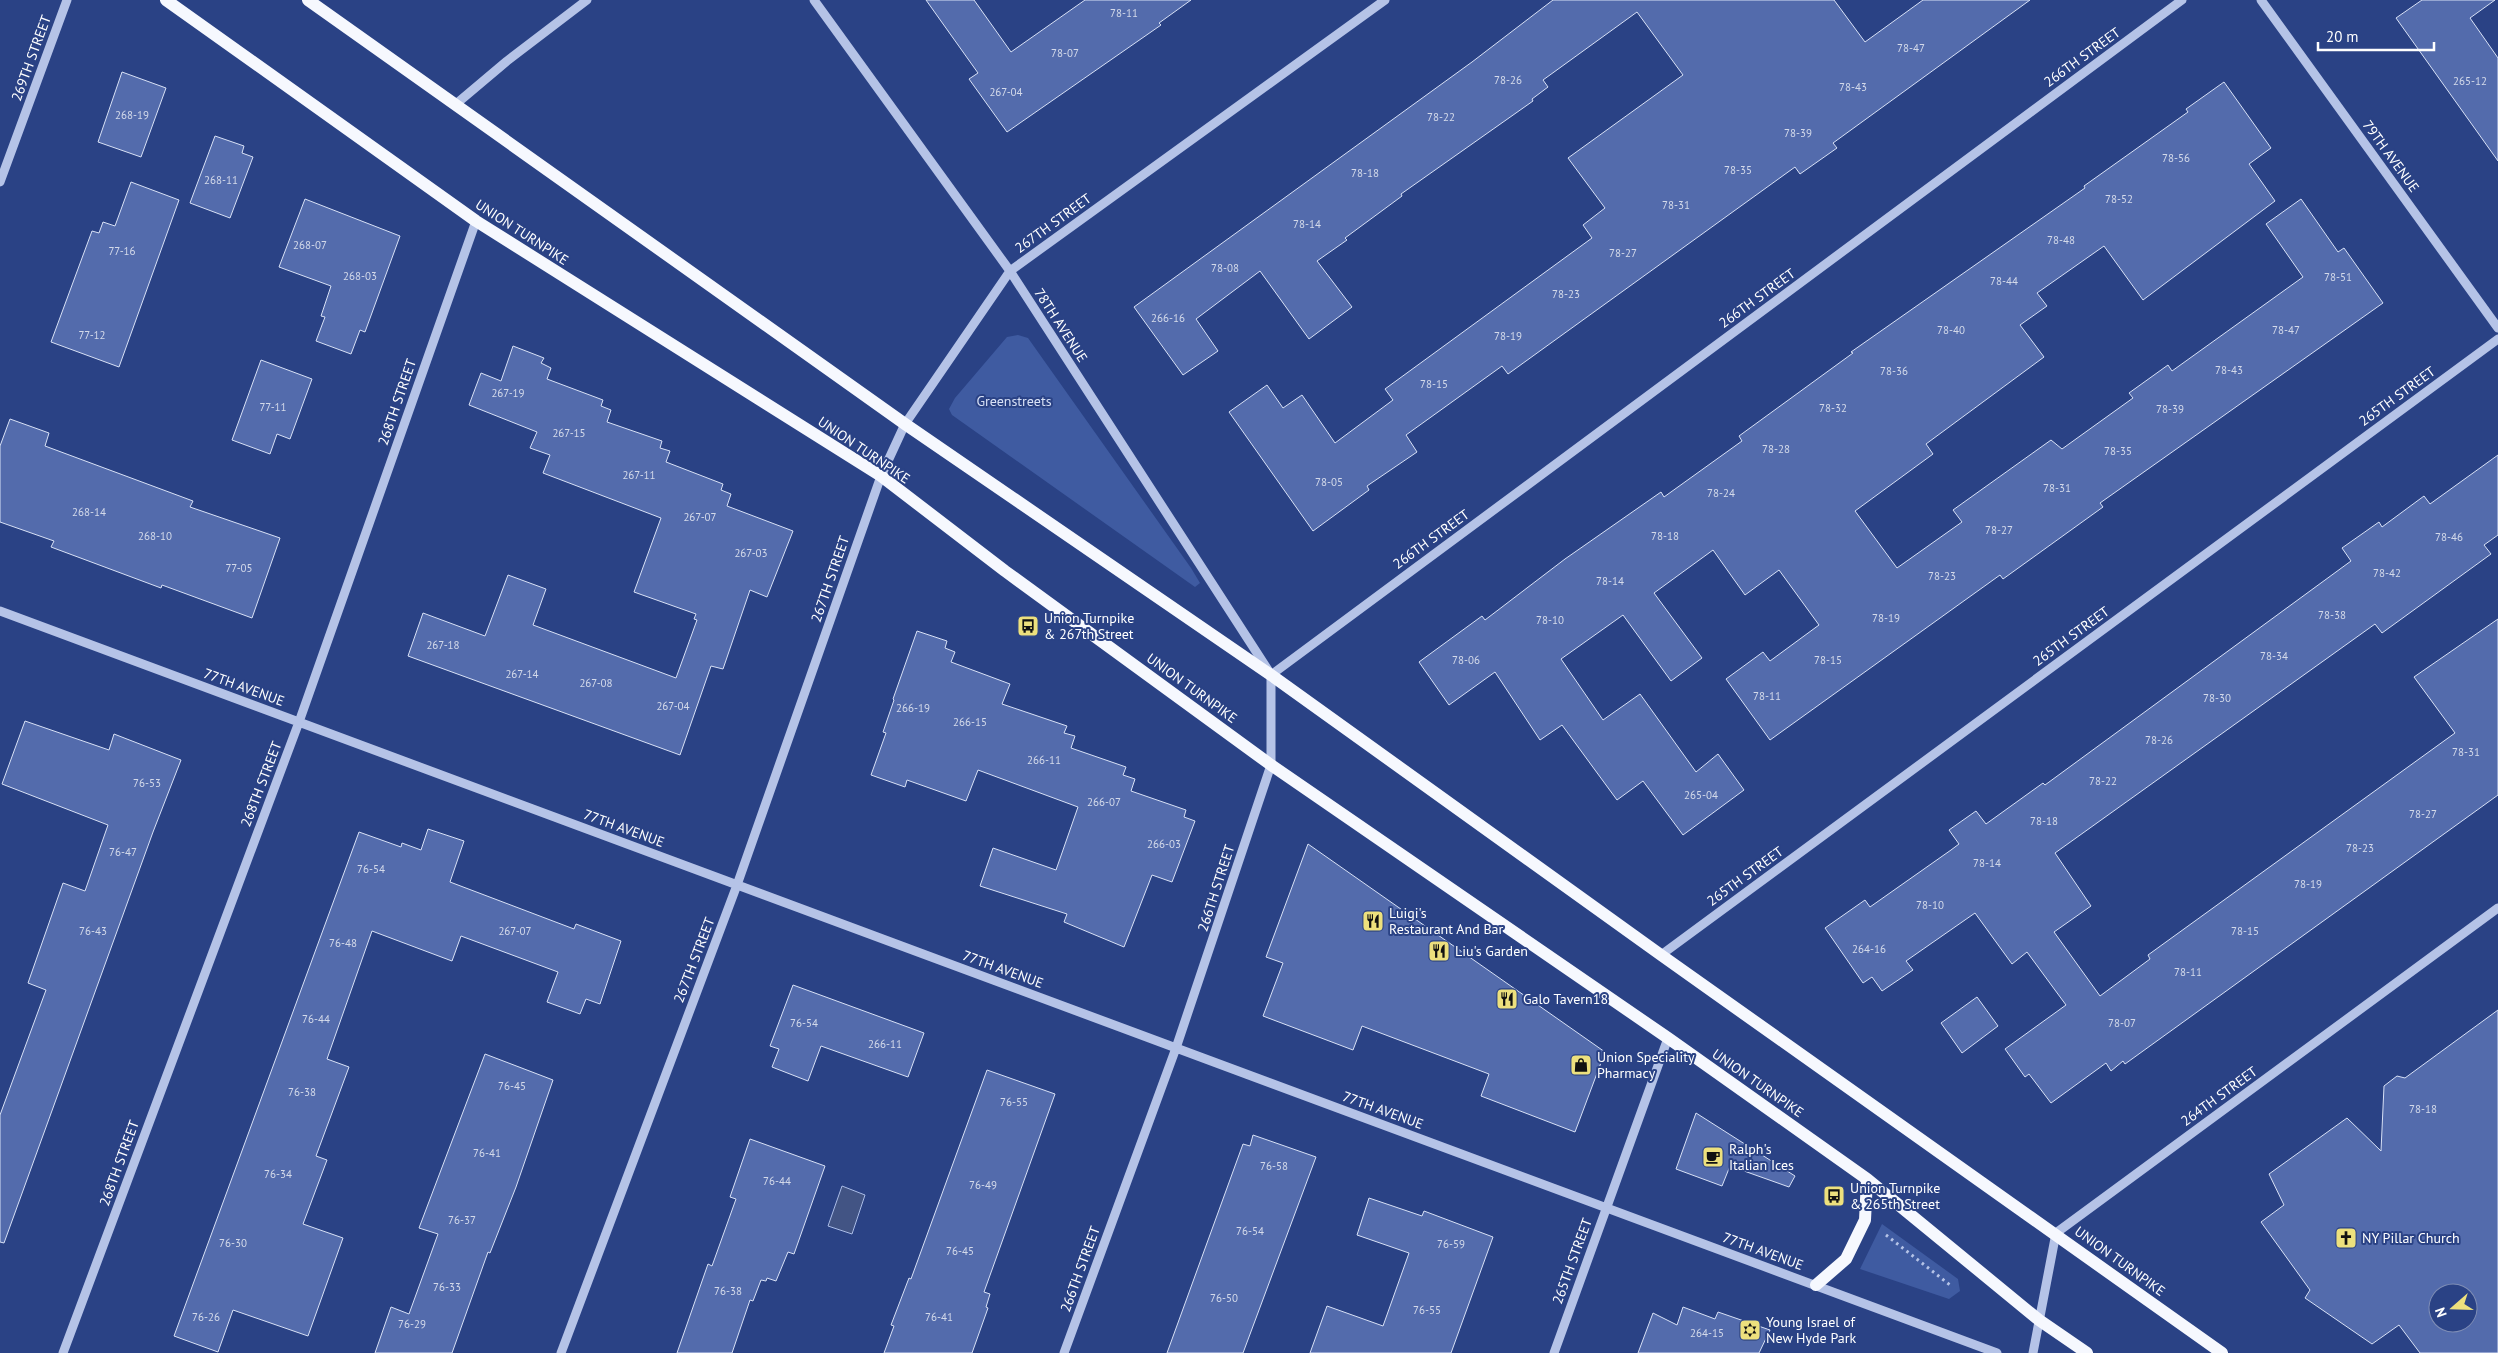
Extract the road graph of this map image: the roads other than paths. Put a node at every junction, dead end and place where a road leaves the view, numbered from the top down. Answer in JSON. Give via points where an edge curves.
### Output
{"nodes":[{"id":1,"x":67,"y":0,"type":"edge"},
{"id":2,"x":166,"y":0,"type":"edge"},
{"id":3,"x":308,"y":0,"type":"edge"},
{"id":4,"x":587,"y":0,"type":"edge"},
{"id":5,"x":814,"y":0,"type":"edge"},
{"id":6,"x":1385,"y":0,"type":"edge"},
{"id":7,"x":2182,"y":0,"type":"edge"},
{"id":8,"x":2261,"y":0,"type":"edge"},
{"id":9,"x":456,"y":104,"type":"junction"},
{"id":10,"x":0,"y":182,"type":"edge"},
{"id":11,"x":476,"y":221,"type":"junction"},
{"id":12,"x":1010,"y":271,"type":"junction"},
{"id":13,"x":2498,"y":328,"type":"edge"},
{"id":14,"x":2498,"y":339,"type":"edge"},
{"id":15,"x":905,"y":424,"type":"junction"},
{"id":16,"x":881,"y":476,"type":"junction"},
{"id":17,"x":0,"y":611,"type":"edge"},
{"id":18,"x":1271,"y":675,"type":"junction"},
{"id":19,"x":299,"y":722,"type":"junction"},
{"id":20,"x":1271,"y":765,"type":"junction"},
{"id":21,"x":738,"y":885,"type":"junction"},
{"id":22,"x":2498,"y":908,"type":"edge"},
{"id":23,"x":1661,"y":955,"type":"junction"},
{"id":24,"x":1668,"y":1038,"type":"junction"},
{"id":25,"x":1176,"y":1048,"type":"junction"},
{"id":26,"x":1867,"y":1179,"type":"junction"},
{"id":27,"x":1607,"y":1208,"type":"junction"},
{"id":28,"x":2056,"y":1233,"type":"junction"},
{"id":29,"x":1816,"y":1286,"type":"junction"},
{"id":30,"x":2039,"y":1320,"type":"junction"},
{"id":31,"x":63,"y":1353,"type":"edge"},
{"id":32,"x":561,"y":1353,"type":"edge"},
{"id":33,"x":1064,"y":1353,"type":"edge"},
{"id":34,"x":1554,"y":1353,"type":"edge"},
{"id":35,"x":1997,"y":1353,"type":"edge"},
{"id":36,"x":2033,"y":1353,"type":"edge"},
{"id":37,"x":2087,"y":1353,"type":"edge"},
{"id":38,"x":2222,"y":1353,"type":"edge"}],
"edges":[{"from":1,"to":10,"type":"street","name":"269TH STREET"},
{"from":2,"to":11,"type":"main road","name":"UNION TURNPIKE"},
{"from":3,"to":9,"type":"main road","name":"UNION TURNPIKE"},
{"from":4,"to":9,"type":"street"},
{"from":5,"to":12,"type":"street","name":"78TH AVENUE"},
{"from":6,"to":12,"type":"street","name":"267TH STREET"},
{"from":7,"to":18,"type":"street","name":"266TH STREET"},
{"from":8,"to":13,"type":"street","name":"79TH AVENUE"},
{"from":9,"to":15,"type":"main road","name":"UNION TURNPIKE"},
{"from":11,"to":16,"type":"main road","name":"UNION TURNPIKE"},
{"from":11,"to":19,"type":"street","name":"268TH STREET"},
{"from":12,"to":15,"type":"street","name":"267TH STREET"},
{"from":12,"to":18,"type":"street","name":"78TH AVENUE"},
{"from":14,"to":23,"type":"street","name":"265TH STREET"},
{"from":15,"to":16,"type":"street","name":"267TH STREET"},
{"from":15,"to":18,"type":"main road","name":"UNION TURNPIKE"},
{"from":16,"to":20,"type":"main road","name":"UNION TURNPIKE","via":[[1005,571]]},
{"from":16,"to":21,"type":"street","name":"267TH STREET"},
{"from":17,"to":19,"type":"street","name":"77TH AVENUE"},
{"from":18,"to":20,"type":"street","name":"266TH STREET"},
{"from":18,"to":23,"type":"main road","name":"UNION TURNPIKE"},
{"from":19,"to":21,"type":"street","name":"77TH AVENUE"},
{"from":19,"to":31,"type":"street","name":"268TH STREET"},
{"from":20,"to":24,"type":"main road","name":"UNION TURNPIKE"},
{"from":20,"to":25,"type":"street","name":"266TH STREET"},
{"from":21,"to":25,"type":"street","name":"77TH AVENUE"},
{"from":21,"to":32,"type":"street","name":"267TH STREET"},
{"from":22,"to":28,"type":"street","name":"264TH STREET"},
{"from":23,"to":28,"type":"main road","name":"UNION TURNPIKE"},
{"from":24,"to":26,"type":"main road","name":"UNION TURNPIKE"},
{"from":24,"to":27,"type":"street","name":"265TH STREET"},
{"from":25,"to":27,"type":"street","name":"77TH AVENUE"},
{"from":25,"to":33,"type":"street","name":"266TH STREET"},
{"from":26,"to":29,"type":"main road","via":[[1865,1220],[1846,1259]]},
{"from":26,"to":30,"type":"main road","name":"UNION TURNPIKE"},
{"from":27,"to":29,"type":"street","name":"77TH AVENUE"},
{"from":27,"to":34,"type":"street","name":"265TH STREET"},
{"from":28,"to":30,"type":"street"},
{"from":28,"to":38,"type":"main road","name":"UNION TURNPIKE"},
{"from":29,"to":35,"type":"street","name":"77TH AVENUE"},
{"from":30,"to":36,"type":"street"},
{"from":30,"to":37,"type":"main road","name":"UNION TURNPIKE"}]}
